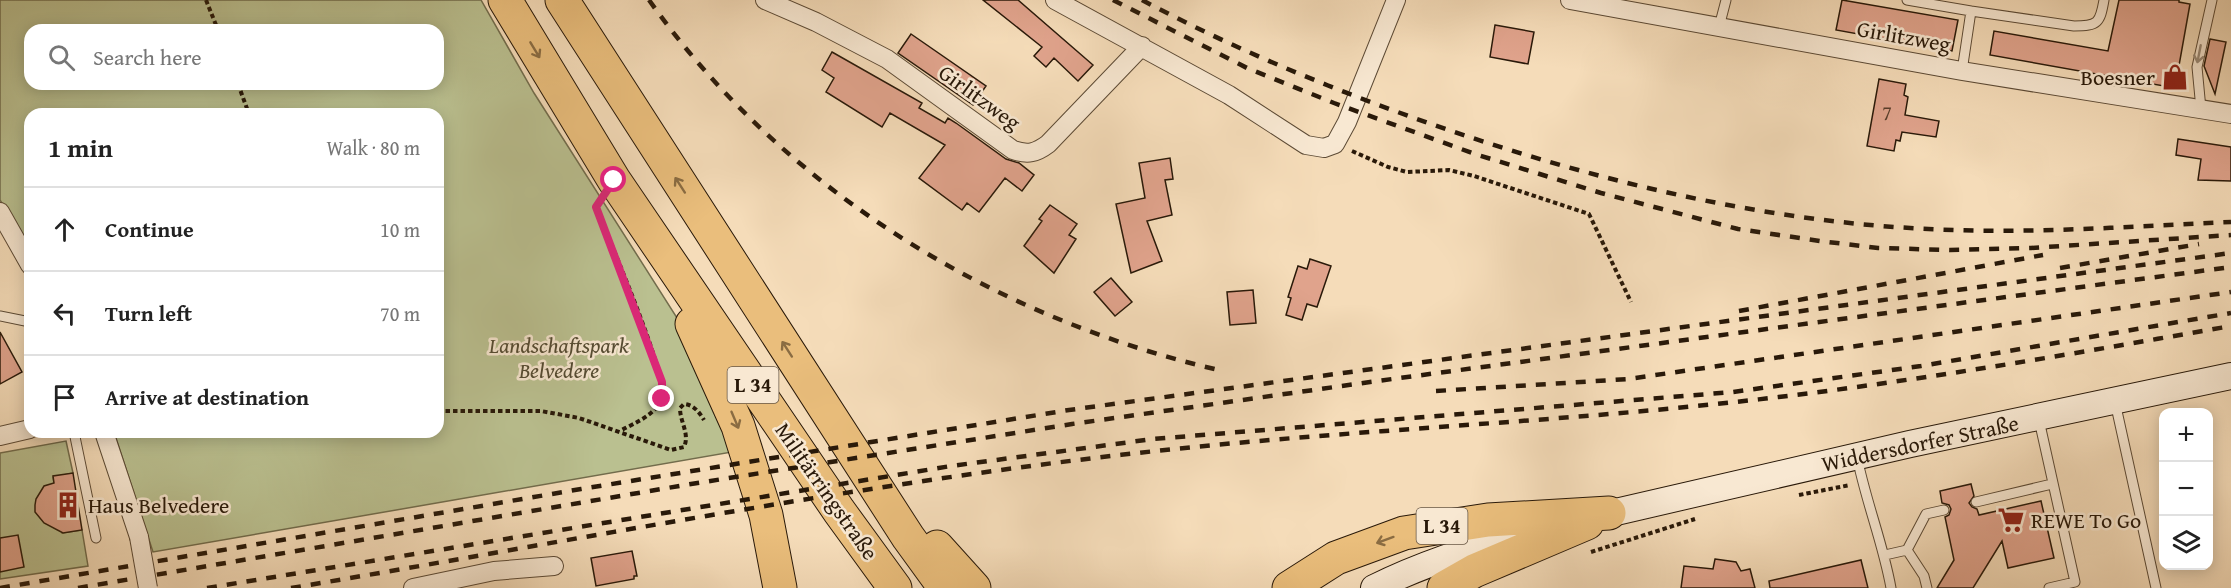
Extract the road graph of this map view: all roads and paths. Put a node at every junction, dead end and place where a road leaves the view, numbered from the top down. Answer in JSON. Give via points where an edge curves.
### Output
{"nodes":[{"id":1,"x":206,"y":0,"type":"edge"},
{"id":2,"x":505,"y":0,"type":"edge"},
{"id":3,"x":562,"y":0,"type":"edge"},
{"id":4,"x":765,"y":0,"type":"edge"},
{"id":5,"x":1055,"y":0,"type":"edge"},
{"id":6,"x":1396,"y":0,"type":"edge"},
{"id":7,"x":1570,"y":0,"type":"edge"},
{"id":8,"x":1726,"y":0,"type":"edge"},
{"id":9,"x":1907,"y":0,"type":"edge"},
{"id":10,"x":2104,"y":0,"type":"edge"},
{"id":11,"x":2212,"y":0,"type":"edge"},
{"id":12,"x":1971,"y":11,"type":"junction"},
{"id":13,"x":216,"y":24,"type":"edge"},
{"id":14,"x":1719,"y":27,"type":"junction"},
{"id":15,"x":1142,"y":46,"type":"junction"},
{"id":16,"x":1962,"y":71,"type":"junction"},
{"id":17,"x":240,"y":90,"type":"edge"},
{"id":18,"x":247,"y":108,"type":"edge"},
{"id":19,"x":2201,"y":109,"type":"junction"},
{"id":20,"x":2231,"y":114,"type":"edge"},
{"id":21,"x":1335,"y":144,"type":"junction"},
{"id":22,"x":614,"y":180,"type":"junction"},
{"id":23,"x":0,"y":212,"type":"edge"},
{"id":24,"x":5,"y":231,"type":"edge"},
{"id":25,"x":24,"y":257,"type":"edge"},
{"id":26,"x":1631,"y":302,"type":"dead end"},
{"id":27,"x":0,"y":316,"type":"edge"},
{"id":28,"x":24,"y":321,"type":"edge"},
{"id":29,"x":2231,"y":376,"type":"edge"},
{"id":30,"x":819,"y":398,"type":"junction"},
{"id":31,"x":2114,"y":400,"type":"junction"},
{"id":32,"x":444,"y":411,"type":"edge"},
{"id":33,"x":2039,"y":417,"type":"junction"},
{"id":34,"x":707,"y":426,"type":"dead end"},
{"id":35,"x":24,"y":430,"type":"edge"},
{"id":36,"x":619,"y":431,"type":"junction"},
{"id":37,"x":0,"y":436,"type":"edge"},
{"id":38,"x":75,"y":438,"type":"edge"},
{"id":39,"x":106,"y":438,"type":"edge"},
{"id":40,"x":1860,"y":469,"type":"junction"},
{"id":41,"x":2052,"y":484,"type":"junction"},
{"id":42,"x":1798,"y":495,"type":"dead end"},
{"id":43,"x":1976,"y":502,"type":"dead end"},
{"id":44,"x":1944,"y":510,"type":"dead end"},
{"id":45,"x":1609,"y":513,"type":"junction"},
{"id":46,"x":1702,"y":517,"type":"dead end"},
{"id":47,"x":96,"y":538,"type":"dead end"},
{"id":48,"x":1907,"y":550,"type":"junction"},
{"id":49,"x":1590,"y":553,"type":"dead end"},
{"id":50,"x":1885,"y":555,"type":"junction"},
{"id":51,"x":554,"y":566,"type":"dead end"},
{"id":52,"x":148,"y":588,"type":"edge"},
{"id":53,"x":412,"y":588,"type":"edge"},
{"id":54,"x":780,"y":588,"type":"edge"},
{"id":55,"x":895,"y":588,"type":"edge"},
{"id":56,"x":945,"y":588,"type":"edge"},
{"id":57,"x":974,"y":588,"type":"edge"},
{"id":58,"x":1289,"y":588,"type":"edge"},
{"id":59,"x":1374,"y":588,"type":"edge"},
{"id":60,"x":1444,"y":588,"type":"edge"},
{"id":61,"x":1891,"y":588,"type":"edge"},
{"id":62,"x":1927,"y":588,"type":"edge"},
{"id":63,"x":2049,"y":588,"type":"edge"},
{"id":64,"x":2156,"y":588,"type":"edge"}],
"edges":[{"from":1,"to":13,"type":"path"},
{"from":2,"to":22,"type":"highway","name":"Militärringstraße","number":"L 34","one_way":true},
{"from":30,"to":3,"type":"highway","name":"Militärringstraße","number":"L 34","one_way":true},
{"from":4,"to":15,"type":"street","name":"Girlitzweg","via":[[887,59],[1024,154],[1037,152],[1048,144]]},
{"from":5,"to":15,"type":"street"},
{"from":6,"to":21,"type":"street"},
{"from":7,"to":14,"type":"street","name":"Girlitzweg"},
{"from":8,"to":14,"type":"lane"},
{"from":9,"to":12,"type":"lane"},
{"from":10,"to":12,"type":"lane","via":[[2101,16],[2091,26]]},
{"from":11,"to":19,"type":"lane","one_way":true,"via":[[2197,67]]},
{"from":12,"to":16,"type":"lane"},
{"from":14,"to":16,"type":"street","name":"Girlitzweg"},
{"from":15,"to":21,"type":"street","via":[[1230,95],[1306,145],[1324,148]]},
{"from":16,"to":19,"type":"street","name":"Girlitzweg"},
{"from":17,"to":18,"type":"path"},
{"from":19,"to":20,"type":"street","name":"Girlitzweg"},
{"from":21,"to":26,"type":"path","via":[[1388,167],[1407,172],[1449,170],[1589,214]]},
{"from":22,"to":36,"type":"path","via":[[596,207],[636,308],[663,391],[652,411]]},
{"from":22,"to":54,"type":"highway","number":"L 34","one_way":true,"via":[[695,330],[738,426],[766,515]]},
{"from":22,"to":55,"type":"highway","name":"Militärringstraße","number":"L 34"},
{"from":23,"to":24,"type":"street"},
{"from":24,"to":25,"type":"street"},
{"from":27,"to":28,"type":"lane"},
{"from":29,"to":31,"type":"main road","name":"Widdersdorfer Straße","number":"L 34"},
{"from":30,"to":56,"type":"highway","name":"Militärringstraße","number":"L 34"},
{"from":30,"to":57,"type":"highway","number":"L 34"},
{"from":31,"to":33,"type":"main road","name":"Widdersdorfer Straße","number":"L 34"},
{"from":31,"to":64,"type":"lane"},
{"from":32,"to":36,"type":"path","via":[[541,411]]},
{"from":33,"to":40,"type":"main road","name":"Widdersdorfer Straße","number":"L 34"},
{"from":33,"to":41,"type":"lane"},
{"from":34,"to":36,"type":"path","via":[[697,410],[684,404],[680,414],[686,441],[678,450]]},
{"from":35,"to":37,"type":"street"},
{"from":38,"to":47,"type":"lane"},
{"from":39,"to":52,"type":"street","bridge":true,"via":[[139,537]]},
{"from":40,"to":42,"type":"path"},
{"from":40,"to":45,"type":"main road","name":"Widdersdorfer Straße","number":"L 34"},
{"from":40,"to":50,"type":"lane"},
{"from":41,"to":43,"type":"lane"},
{"from":41,"to":63,"type":"lane","via":[[2075,582]]},
{"from":44,"to":48,"type":"lane","via":[[1926,514]]},
{"from":45,"to":58,"type":"highway","number":"L 34","one_way":true,"via":[[1488,520],[1404,533],[1336,558]]},
{"from":45,"to":59,"type":"main road","number":"L 34","via":[[1487,543],[1401,574]]},
{"from":45,"to":60,"type":"highway","number":"L 34","via":[[1474,571]]},
{"from":46,"to":49,"type":"path"},
{"from":48,"to":50,"type":"lane"},
{"from":48,"to":62,"type":"lane"},
{"from":50,"to":61,"type":"lane"},
{"from":51,"to":53,"type":"street","via":[[494,571]]}]}
